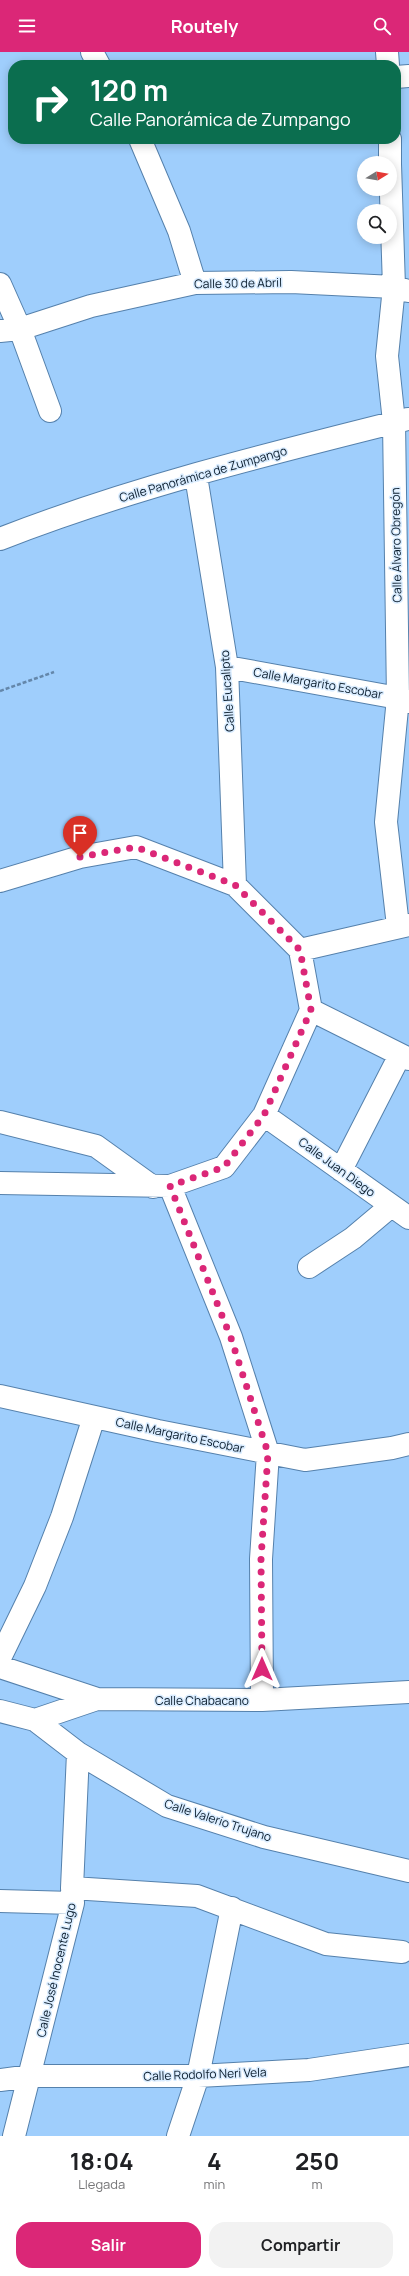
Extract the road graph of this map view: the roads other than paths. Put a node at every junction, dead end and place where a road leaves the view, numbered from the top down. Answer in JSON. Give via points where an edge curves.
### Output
{"nodes":[{"id":1,"x":142,"y":144,"type":"edge"},
{"id":2,"x":390,"y":144,"type":"edge"},
{"id":3,"x":390,"y":156,"type":"edge"},
{"id":4,"x":393,"y":196,"type":"edge"},
{"id":5,"x":194,"y":283,"type":"junction"},
{"id":6,"x":0,"y":284,"type":"edge"},
{"id":7,"x":402,"y":289,"type":"edge"},
{"id":8,"x":10,"y":330,"type":"edge"},
{"id":9,"x":50,"y":411,"type":"dead end"},
{"id":10,"x":402,"y":420,"type":"edge"},
{"id":11,"x":196,"y":476,"type":"junction"},
{"id":12,"x":0,"y":539,"type":"edge"},
{"id":13,"x":227,"y":667,"type":"junction"},
{"id":14,"x":403,"y":700,"type":"edge"},
{"id":15,"x":0,"y":881,"type":"edge"},
{"id":16,"x":235,"y":885,"type":"junction"},
{"id":17,"x":403,"y":926,"type":"edge"},
{"id":18,"x":300,"y":950,"type":"junction"},
{"id":19,"x":311,"y":1010,"type":"junction"},
{"id":20,"x":405,"y":1057,"type":"edge"},
{"id":21,"x":264,"y":1115,"type":"junction"},
{"id":22,"x":0,"y":1122,"type":"edge"},
{"id":23,"x":342,"y":1170,"type":"junction"},
{"id":24,"x":0,"y":1183,"type":"edge"},
{"id":25,"x":162,"y":1187,"type":"junction"},
{"id":26,"x":391,"y":1206,"type":"junction"},
{"id":27,"x":409,"y":1218,"type":"edge"},
{"id":28,"x":309,"y":1267,"type":"dead end"},
{"id":29,"x":0,"y":1396,"type":"edge"},
{"id":30,"x":94,"y":1416,"type":"junction"},
{"id":31,"x":409,"y":1444,"type":"edge"},
{"id":32,"x":268,"y":1453,"type":"junction"},
{"id":33,"x":0,"y":1658,"type":"edge"},
{"id":34,"x":0,"y":1667,"type":"edge"},
{"id":35,"x":409,"y":1692,"type":"edge"},
{"id":36,"x":98,"y":1699,"type":"junction"},
{"id":37,"x":262,"y":1700,"type":"junction"},
{"id":38,"x":0,"y":1711,"type":"edge"},
{"id":39,"x":35,"y":1720,"type":"junction"},
{"id":40,"x":78,"y":1753,"type":"junction"},
{"id":41,"x":409,"y":1870,"type":"edge"},
{"id":42,"x":72,"y":1896,"type":"junction"},
{"id":43,"x":0,"y":1900,"type":"edge"},
{"id":44,"x":232,"y":1908,"type":"junction"},
{"id":45,"x":402,"y":1952,"type":"dead end"},
{"id":46,"x":409,"y":2055,"type":"edge"},
{"id":47,"x":30,"y":2076,"type":"junction"},
{"id":48,"x":198,"y":2076,"type":"junction"},
{"id":49,"x":0,"y":2080,"type":"edge"},
{"id":50,"x":14,"y":2136,"type":"edge"},
{"id":51,"x":178,"y":2136,"type":"edge"}],
"edges":[{"from":1,"to":5,"type":"street","via":[[178,231]]},
{"from":2,"to":3,"type":"street","name":"Calle Álvaro Obregón"},
{"from":4,"to":7,"type":"street","name":"Calle Álvaro Obregón"},
{"from":5,"to":7,"type":"street","name":"Calle 30 de Abril","via":[[291,282]]},
{"from":5,"to":8,"type":"street","name":"Calle 30 de Abril","via":[[91,306]]},
{"from":6,"to":8,"type":"street"},
{"from":7,"to":10,"type":"street","name":"Calle Álvaro Obregón","via":[[387,356]]},
{"from":8,"to":9,"type":"street"},
{"from":10,"to":11,"type":"street","name":"Calle Panorámica de Zumpango"},
{"from":10,"to":14,"type":"street","name":"Calle Álvaro Obregón"},
{"from":11,"to":12,"type":"street","name":"Calle Panorámica de Zumpango","via":[[55,517]]},
{"from":11,"to":13,"type":"street","name":"Calle Eucalipto"},
{"from":13,"to":14,"type":"street","name":"Calle Margarito Escobar"},
{"from":13,"to":16,"type":"street","name":"Calle Eucalipto"},
{"from":14,"to":17,"type":"street","name":"Calle Álvaro Obregón","via":[[386,822]]},
{"from":15,"to":16,"type":"street","via":[[80,857],[136,847]]},
{"from":16,"to":18,"type":"street"},
{"from":17,"to":18,"type":"street"},
{"from":18,"to":19,"type":"street"},
{"from":19,"to":20,"type":"street"},
{"from":19,"to":21,"type":"street"},
{"from":20,"to":23,"type":"street"},
{"from":21,"to":23,"type":"street","name":"Calle Juan Diego"},
{"from":21,"to":25,"type":"street","via":[[224,1167]]},
{"from":22,"to":25,"type":"street","via":[[96,1146]]},
{"from":23,"to":26,"type":"street","name":"Calle Juan Diego"},
{"from":24,"to":25,"type":"street"},
{"from":25,"to":32,"type":"street","via":[[231,1338]]},
{"from":26,"to":27,"type":"street","name":"Calle Juan Diego"},
{"from":26,"to":28,"type":"street","via":[[353,1238]]},
{"from":29,"to":30,"type":"street","name":"Calle Margarito Escobar"},
{"from":30,"to":32,"type":"street","name":"Calle Margarito Escobar"},
{"from":30,"to":33,"type":"street","via":[[62,1517],[38,1579]]},
{"from":31,"to":32,"type":"street","name":"Calle Margarito Escobar","via":[[305,1460]]},
{"from":32,"to":37,"type":"street","via":[[261,1559]]},
{"from":34,"to":36,"type":"street","name":"Calle Chabacano"},
{"from":35,"to":37,"type":"street","name":"Calle Chabacano"},
{"from":36,"to":37,"type":"street","name":"Calle Chabacano"},
{"from":36,"to":39,"type":"street"},
{"from":38,"to":39,"type":"street","name":"Calle Valerio Trujano"},
{"from":39,"to":40,"type":"street","name":"Calle Valerio Trujano"},
{"from":40,"to":41,"type":"street","name":"Calle Valerio Trujano","via":[[167,1806],[264,1837]]},
{"from":40,"to":42,"type":"street","name":"Calle José Inocente Lugo"},
{"from":42,"to":43,"type":"street"},
{"from":42,"to":44,"type":"street","via":[[197,1896]]},
{"from":42,"to":47,"type":"street","name":"Calle José Inocente Lugo"},
{"from":44,"to":45,"type":"street","via":[[326,1944]]},
{"from":44,"to":48,"type":"street"},
{"from":46,"to":48,"type":"street","name":"Calle Rodolfo Neri Vela","via":[[309,2070]]},
{"from":47,"to":48,"type":"street","name":"Calle Rodolfo Neri Vela"},
{"from":47,"to":49,"type":"street","name":"Calle Rodolfo Neri Vela"},
{"from":47,"to":50,"type":"street","name":"Calle José Inocente Lugo"},
{"from":48,"to":51,"type":"street"}]}
